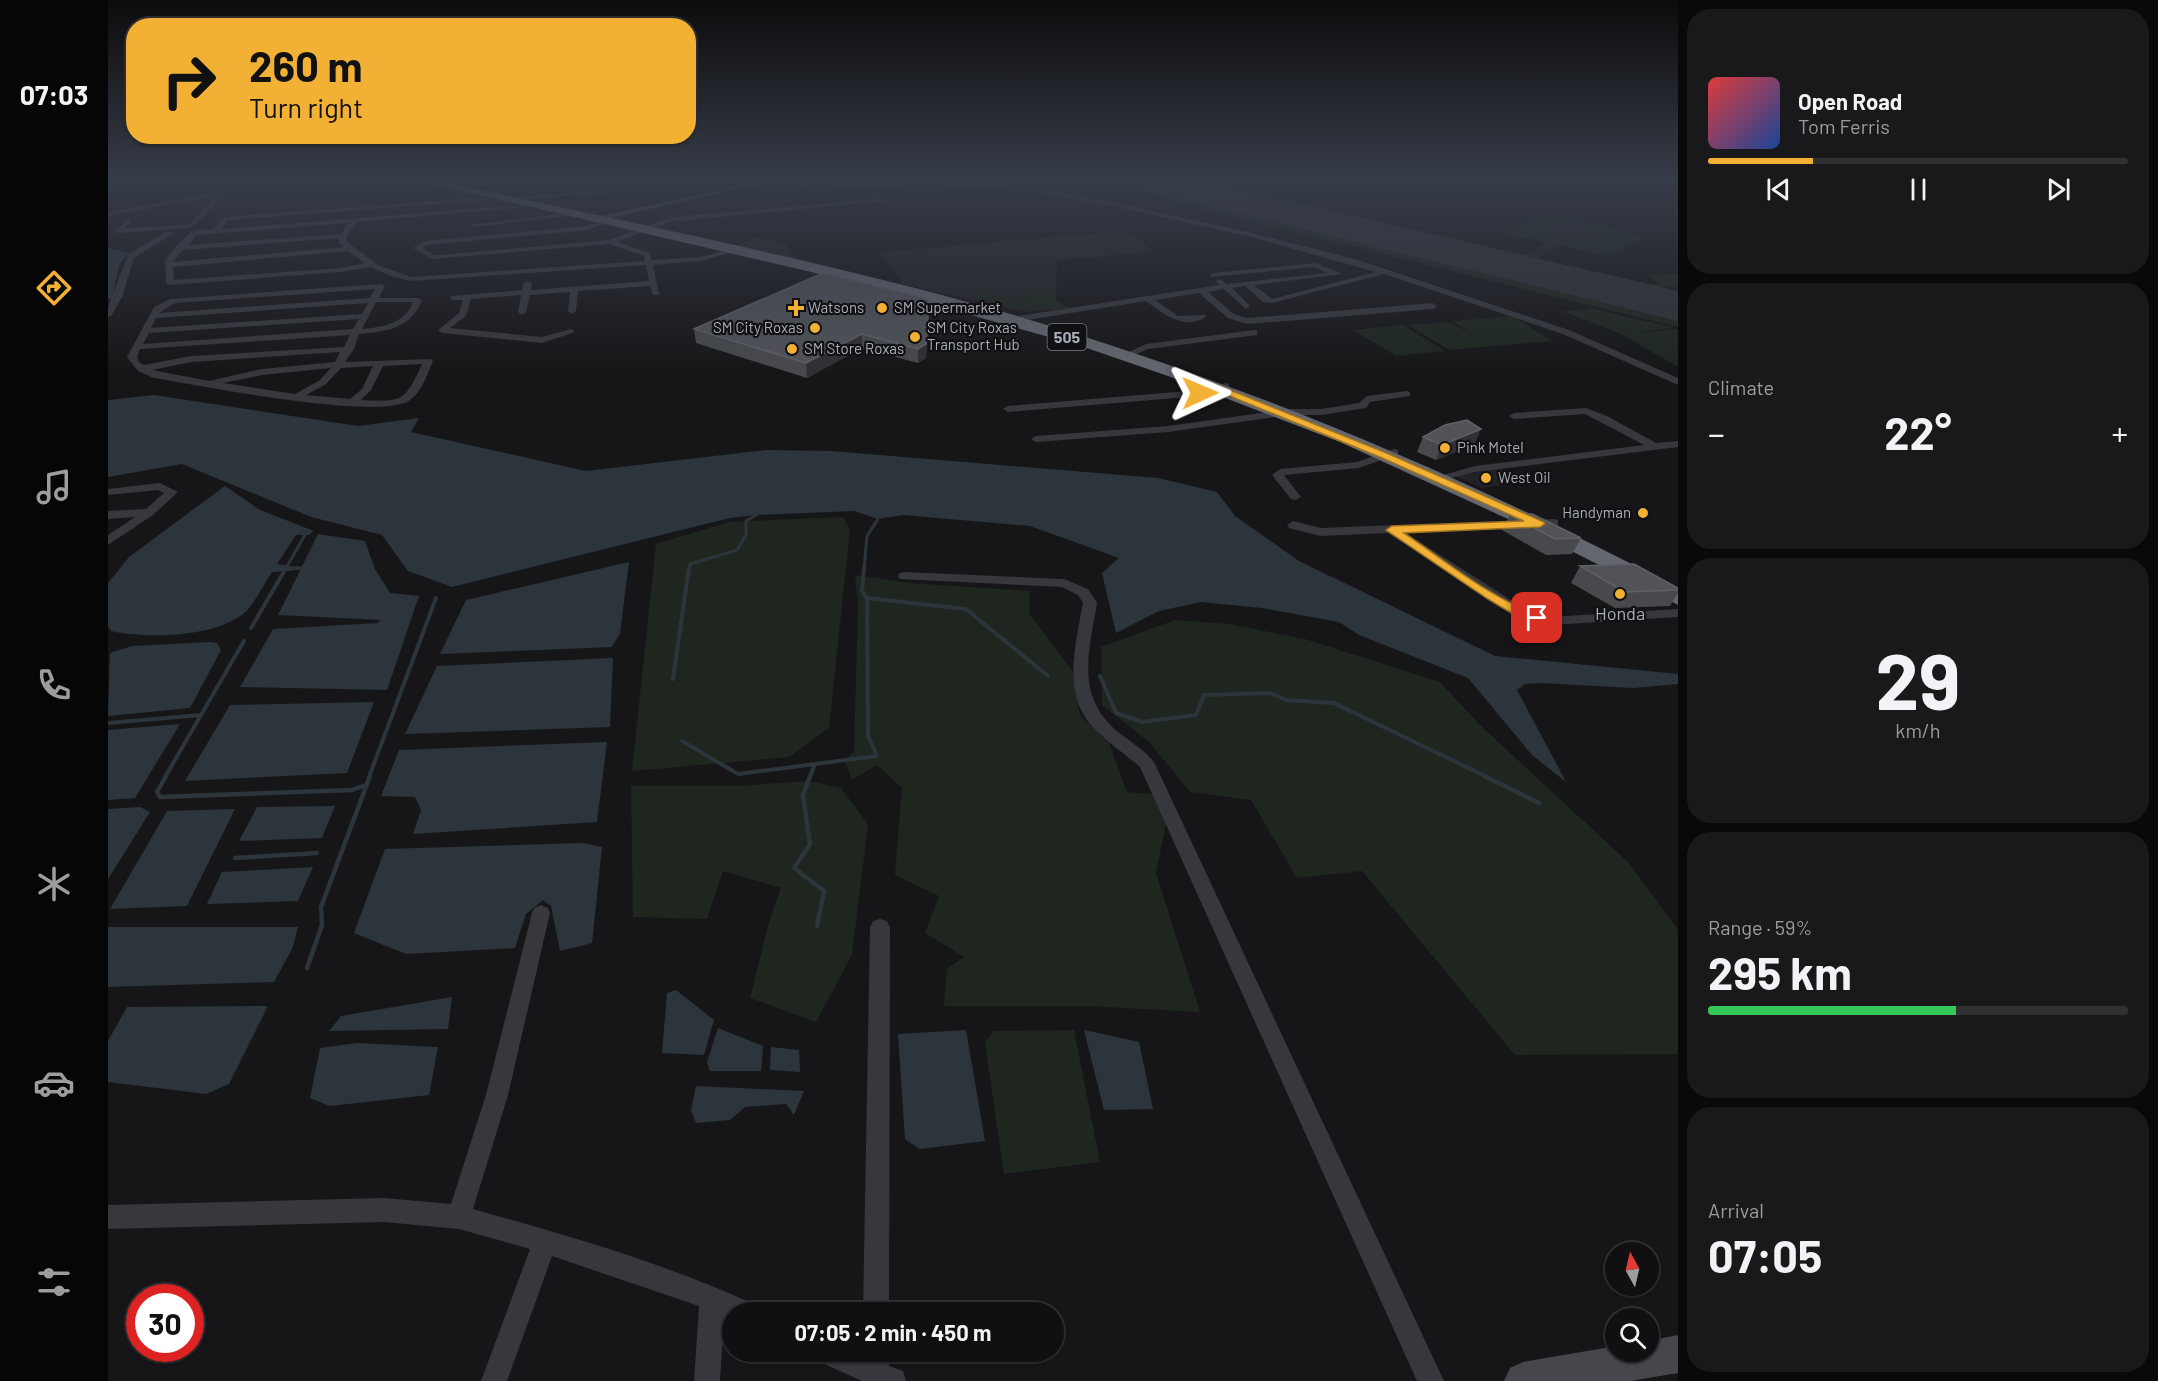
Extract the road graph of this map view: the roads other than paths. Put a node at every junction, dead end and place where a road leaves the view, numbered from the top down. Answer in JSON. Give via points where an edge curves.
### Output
{"nodes":[{"id":1,"x":151,"y":244,"type":"edge"},
{"id":2,"x":183,"y":244,"type":"edge"},
{"id":3,"x":228,"y":244,"type":"edge"},
{"id":4,"x":344,"y":244,"type":"edge"},
{"id":5,"x":423,"y":244,"type":"edge"},
{"id":6,"x":582,"y":244,"type":"edge"},
{"id":7,"x":617,"y":244,"type":"edge"},
{"id":8,"x":712,"y":244,"type":"edge"},
{"id":9,"x":1286,"y":244,"type":"edge"},
{"id":10,"x":179,"y":248,"type":"junction"},
{"id":11,"x":349,"y":249,"type":"junction"},
{"id":12,"x":737,"y":250,"type":"junction"},
{"id":13,"x":650,"y":263,"type":"junction"},
{"id":14,"x":375,"y":264,"type":"junction"},
{"id":15,"x":170,"y":265,"type":"junction"},
{"id":16,"x":530,"y":271,"type":"junction"},
{"id":17,"x":1384,"y":272,"type":"junction"},
{"id":18,"x":1338,"y":274,"type":"junction"},
{"id":19,"x":407,"y":278,"type":"junction"},
{"id":20,"x":1352,"y":280,"type":"junction"},
{"id":21,"x":654,"y":283,"type":"junction"},
{"id":22,"x":1247,"y":283,"type":"junction"},
{"id":23,"x":381,"y":286,"type":"junction"},
{"id":24,"x":1224,"y":287,"type":"junction"},
{"id":25,"x":574,"y":289,"type":"junction"},
{"id":26,"x":1201,"y":290,"type":"junction"},
{"id":27,"x":526,"y":293,"type":"junction"},
{"id":28,"x":656,"y":293,"type":"dead end"},
{"id":29,"x":468,"y":297,"type":"junction"},
{"id":30,"x":454,"y":298,"type":"dead end"},
{"id":31,"x":1147,"y":298,"type":"junction"},
{"id":32,"x":374,"y":300,"type":"junction"},
{"id":33,"x":1246,"y":306,"type":"dead end"},
{"id":34,"x":1433,"y":306,"type":"dead end"},
{"id":35,"x":572,"y":311,"type":"dead end"},
{"id":36,"x":522,"y":312,"type":"dead end"},
{"id":37,"x":108,"y":314,"type":"edge"},
{"id":38,"x":154,"y":316,"type":"junction"},
{"id":39,"x":365,"y":316,"type":"junction"},
{"id":40,"x":1011,"y":317,"type":"junction"},
{"id":41,"x":1202,"y":317,"type":"dead end"},
{"id":42,"x":146,"y":331,"type":"junction"},
{"id":43,"x":357,"y":332,"type":"junction"},
{"id":44,"x":570,"y":332,"type":"dead end"},
{"id":45,"x":1254,"y":333,"type":"dead end"},
{"id":46,"x":137,"y":347,"type":"junction"},
{"id":47,"x":349,"y":349,"type":"junction"},
{"id":48,"x":1130,"y":354,"type":"junction"},
{"id":49,"x":379,"y":364,"type":"junction"},
{"id":50,"x":337,"y":367,"type":"junction"},
{"id":51,"x":141,"y":369,"type":"junction"},
{"id":52,"x":1678,"y":382,"type":"edge"},
{"id":53,"x":212,"y":383,"type":"junction"},
{"id":54,"x":1223,"y":387,"type":"junction"},
{"id":55,"x":1407,"y":394,"type":"dead end"},
{"id":56,"x":299,"y":395,"type":"junction"},
{"id":57,"x":351,"y":404,"type":"junction"},
{"id":58,"x":1008,"y":410,"type":"dead end"},
{"id":59,"x":1285,"y":413,"type":"junction"},
{"id":60,"x":1514,"y":416,"type":"dead end"},
{"id":61,"x":1036,"y":439,"type":"dead end"},
{"id":62,"x":1678,"y":444,"type":"edge"},
{"id":63,"x":1654,"y":447,"type":"junction"},
{"id":64,"x":1390,"y":454,"type":"junction"},
{"id":65,"x":1443,"y":477,"type":"junction"},
{"id":66,"x":108,"y":492,"type":"edge"},
{"id":67,"x":1295,"y":497,"type":"dead end"},
{"id":68,"x":149,"y":512,"type":"junction"},
{"id":69,"x":108,"y":515,"type":"edge"},
{"id":70,"x":1547,"y":523,"type":"junction"},
{"id":71,"x":1293,"y":525,"type":"dead end"},
{"id":72,"x":1392,"y":530,"type":"junction"},
{"id":73,"x":108,"y":541,"type":"edge"},
{"id":74,"x":905,"y":576,"type":"dead end"},
{"id":75,"x":1678,"y":586,"type":"edge"},
{"id":76,"x":1678,"y":598,"type":"edge"},
{"id":77,"x":1678,"y":613,"type":"edge"},
{"id":78,"x":541,"y":913,"type":"dead end"},
{"id":79,"x":880,"y":927,"type":"dead end"},
{"id":80,"x":108,"y":1217,"type":"edge"},
{"id":81,"x":459,"y":1217,"type":"junction"},
{"id":82,"x":544,"y":1241,"type":"junction"},
{"id":83,"x":712,"y":1299,"type":"junction"},
{"id":84,"x":876,"y":1302,"type":"edge"},
{"id":85,"x":722,"y":1303,"type":"edge"},
{"id":86,"x":1678,"y":1354,"type":"edge"},
{"id":87,"x":859,"y":1362,"type":"edge"},
{"id":88,"x":881,"y":1369,"type":"edge"},
{"id":89,"x":494,"y":1381,"type":"edge"},
{"id":90,"x":707,"y":1381,"type":"edge"},
{"id":91,"x":1431,"y":1381,"type":"edge"},
{"id":92,"x":1523,"y":1381,"type":"edge"}],
"edges":[{"from":1,"to":37,"type":"street","via":[[131,257]]},
{"from":2,"to":10,"type":"street"},
{"from":3,"to":10,"type":"street"},
{"from":4,"to":11,"type":"street"},
{"from":5,"to":6,"type":"street","via":[[417,248],[432,257]]},
{"from":7,"to":13,"type":"street","via":[[647,255]]},
{"from":8,"to":12,"type":"highway","number":"505"},
{"from":9,"to":17,"type":"street"},
{"from":10,"to":15,"type":"street"},
{"from":11,"to":14,"type":"street"},
{"from":11,"to":15,"type":"street"},
{"from":12,"to":13,"type":"street","via":[[701,259]]},
{"from":12,"to":40,"type":"highway","number":"505"},
{"from":13,"to":16,"type":"street"},
{"from":13,"to":21,"type":"street"},
{"from":14,"to":15,"type":"street","via":[[170,283]]},
{"from":14,"to":19,"type":"street"},
{"from":16,"to":19,"type":"street"},
{"from":16,"to":27,"type":"street"},
{"from":17,"to":20,"type":"street"},
{"from":17,"to":52,"type":"street","via":[[1566,332]]},
{"from":18,"to":20,"type":"street"},
{"from":18,"to":22,"type":"street"},
{"from":18,"to":24,"type":"street","via":[[1316,265],[1214,275]]},
{"from":19,"to":23,"type":"street"},
{"from":20,"to":22,"type":"street","via":[[1272,301]]},
{"from":21,"to":25,"type":"street"},
{"from":21,"to":28,"type":"street"},
{"from":22,"to":24,"type":"street"},
{"from":23,"to":32,"type":"street"},
{"from":23,"to":38,"type":"street","via":[[185,299],[163,305]]},
{"from":24,"to":26,"type":"street"},
{"from":24,"to":33,"type":"street"},
{"from":25,"to":27,"type":"street"},
{"from":25,"to":35,"type":"street"},
{"from":26,"to":31,"type":"street"},
{"from":26,"to":34,"type":"street","via":[[1231,316],[1247,321]]},
{"from":27,"to":29,"type":"street"},
{"from":27,"to":36,"type":"street"},
{"from":29,"to":30,"type":"street"},
{"from":29,"to":44,"type":"street","via":[[463,314],[442,330],[542,340]]},
{"from":31,"to":40,"type":"street"},
{"from":31,"to":41,"type":"street","via":[[1176,319]]},
{"from":32,"to":38,"type":"street"},
{"from":32,"to":39,"type":"street"},
{"from":32,"to":43,"type":"street","via":[[418,300],[415,311],[396,326]]},
{"from":38,"to":42,"type":"street"},
{"from":39,"to":42,"type":"street"},
{"from":39,"to":43,"type":"street"},
{"from":40,"to":48,"type":"highway","number":"505"},
{"from":42,"to":46,"type":"street"},
{"from":43,"to":46,"type":"street"},
{"from":43,"to":47,"type":"street"},
{"from":45,"to":48,"type":"street","via":[[1146,347]]},
{"from":46,"to":51,"type":"street","via":[[132,357]]},
{"from":47,"to":50,"type":"street"},
{"from":47,"to":51,"type":"street","via":[[192,359]]},
{"from":48,"to":54,"type":"highway","number":"505"},
{"from":49,"to":50,"type":"street"},
{"from":49,"to":57,"type":"street","via":[[366,390]]},
{"from":49,"to":57,"type":"street","via":[[430,356],[414,391],[405,401]]},
{"from":50,"to":53,"type":"street","via":[[251,373]]},
{"from":50,"to":56,"type":"street","via":[[323,382]]},
{"from":51,"to":53,"type":"street","via":[[154,375]]},
{"from":53,"to":56,"type":"street"},
{"from":54,"to":58,"type":"street","via":[[1200,393]]},
{"from":54,"to":59,"type":"highway","number":"505"},
{"from":55,"to":59,"type":"street","via":[[1367,399],[1362,406],[1350,408]]},
{"from":56,"to":57,"type":"street"},
{"from":59,"to":61,"type":"street","via":[[1168,429]]},
{"from":59,"to":64,"type":"highway","number":"505"},
{"from":60,"to":63,"type":"street","via":[[1586,411]]},
{"from":62,"to":63,"type":"street"},
{"from":63,"to":65,"type":"street","via":[[1475,469]]},
{"from":64,"to":65,"type":"highway","number":"505"},
{"from":64,"to":67,"type":"street","via":[[1359,465],[1280,472],[1278,475]]},
{"from":65,"to":70,"type":"highway","number":"505"},
{"from":66,"to":68,"type":"street","via":[[160,486],[170,489],[169,496]]},
{"from":68,"to":69,"type":"street"},
{"from":68,"to":73,"type":"street"},
{"from":70,"to":72,"type":"street"},
{"from":70,"to":75,"type":"highway","number":"505"},
{"from":70,"to":76,"type":"highway","number":"505"},
{"from":71,"to":72,"type":"street","via":[[1321,532]]},
{"from":72,"to":77,"type":"street","via":[[1523,614],[1551,621]]},
{"from":74,"to":91,"type":"street","via":[[1064,582],[1083,592],[1090,603],[1082,693],[1090,713],[1147,764]]},
{"from":78,"to":81,"type":"street","via":[[496,1095]]},
{"from":79,"to":84,"type":"street"},
{"from":80,"to":81,"type":"street","via":[[384,1210]]},
{"from":81,"to":82,"type":"street"},
{"from":82,"to":83,"type":"street"},
{"from":82,"to":89,"type":"street"},
{"from":83,"to":85,"type":"street"},
{"from":83,"to":90,"type":"street"},
{"from":86,"to":92,"type":"street"},
{"from":87,"to":88,"type":"street"}]}
